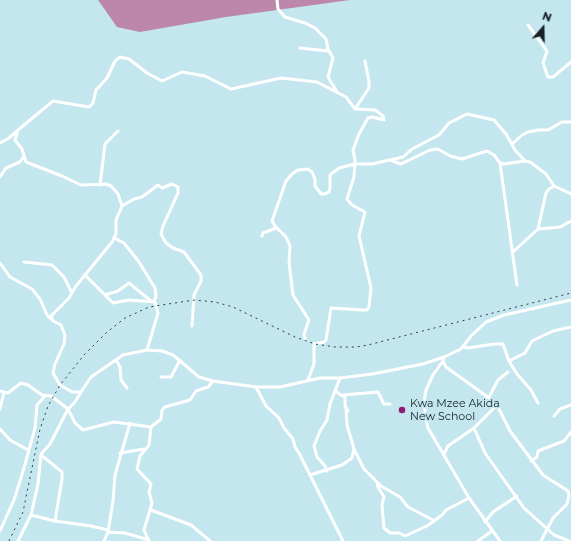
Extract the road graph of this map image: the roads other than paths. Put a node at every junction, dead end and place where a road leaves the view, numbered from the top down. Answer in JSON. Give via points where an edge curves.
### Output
{"nodes":[{"id":1,"x":277,"y":0,"type":"edge"},
{"id":2,"x":528,"y":25,"type":"dead end"},
{"id":3,"x":300,"y":48,"type":"dead end"},
{"id":4,"x":328,"y":51,"type":"junction"},
{"id":5,"x":365,"y":61,"type":"dead end"},
{"id":6,"x":571,"y":62,"type":"edge"},
{"id":7,"x":339,"y":93,"type":"junction"},
{"id":8,"x":355,"y":109,"type":"junction"},
{"id":9,"x":571,"y":122,"type":"edge"},
{"id":10,"x":18,"y":130,"type":"junction"},
{"id":11,"x":118,"y":131,"type":"dead end"},
{"id":12,"x":0,"y":143,"type":"edge"},
{"id":13,"x":512,"y":144,"type":"junction"},
{"id":14,"x":24,"y":156,"type":"junction"},
{"id":15,"x":389,"y":160,"type":"junction"},
{"id":16,"x":525,"y":161,"type":"junction"},
{"id":17,"x":500,"y":163,"type":"junction"},
{"id":18,"x":355,"y":164,"type":"junction"},
{"id":19,"x":0,"y":178,"type":"edge"},
{"id":20,"x":100,"y":185,"type":"junction"},
{"id":21,"x":554,"y":186,"type":"junction"},
{"id":22,"x":571,"y":194,"type":"edge"},
{"id":23,"x":122,"y":206,"type":"junction"},
{"id":24,"x":571,"y":221,"type":"edge"},
{"id":25,"x":276,"y":228,"type":"junction"},
{"id":26,"x":538,"y":229,"type":"junction"},
{"id":27,"x":262,"y":236,"type":"dead end"},
{"id":28,"x":114,"y":238,"type":"junction"},
{"id":29,"x":513,"y":252,"type":"junction"},
{"id":30,"x":24,"y":262,"type":"dead end"},
{"id":31,"x":0,"y":263,"type":"edge"},
{"id":32,"x":85,"y":275,"type":"junction"},
{"id":33,"x":517,"y":285,"type":"dead end"},
{"id":34,"x":72,"y":293,"type":"junction"},
{"id":35,"x":105,"y":295,"type":"junction"},
{"id":36,"x":571,"y":300,"type":"edge"},
{"id":37,"x":153,"y":301,"type":"junction"},
{"id":38,"x":51,"y":319,"type":"junction"},
{"id":39,"x":192,"y":326,"type":"dead end"},
{"id":40,"x":571,"y":327,"type":"edge"},
{"id":41,"x":305,"y":339,"type":"dead end"},
{"id":42,"x":463,"y":347,"type":"junction"},
{"id":43,"x":147,"y":350,"type":"junction"},
{"id":44,"x":444,"y":359,"type":"junction"},
{"id":45,"x":116,"y":360,"type":"junction"},
{"id":46,"x":180,"y":360,"type":"junction"},
{"id":47,"x":510,"y":361,"type":"junction"},
{"id":48,"x":508,"y":372,"type":"dead end"},
{"id":49,"x":161,"y":377,"type":"dead end"},
{"id":50,"x":340,"y":378,"type":"junction"},
{"id":51,"x":308,"y":380,"type":"junction"},
{"id":52,"x":213,"y":381,"type":"junction"},
{"id":53,"x":256,"y":386,"type":"junction"},
{"id":54,"x":127,"y":388,"type":"dead end"},
{"id":55,"x":336,"y":389,"type":"junction"},
{"id":56,"x":0,"y":391,"type":"edge"},
{"id":57,"x":4,"y":392,"type":"junction"},
{"id":58,"x":80,"y":392,"type":"junction"},
{"id":59,"x":45,"y":396,"type":"junction"},
{"id":60,"x":343,"y":396,"type":"junction"},
{"id":61,"x":489,"y":397,"type":"junction"},
{"id":62,"x":538,"y":403,"type":"dead end"},
{"id":63,"x":390,"y":404,"type":"dead end"},
{"id":64,"x":571,"y":404,"type":"edge"},
{"id":65,"x":497,"y":405,"type":"junction"},
{"id":66,"x":0,"y":409,"type":"edge"},
{"id":67,"x":68,"y":409,"type":"junction"},
{"id":68,"x":554,"y":416,"type":"dead end"},
{"id":69,"x":130,"y":423,"type":"junction"},
{"id":70,"x":151,"y":427,"type":"junction"},
{"id":71,"x":474,"y":428,"type":"junction"},
{"id":72,"x":0,"y":429,"type":"edge"},
{"id":73,"x":571,"y":432,"type":"edge"},
{"id":74,"x":145,"y":449,"type":"junction"},
{"id":75,"x":354,"y":449,"type":"junction"},
{"id":76,"x":28,"y":450,"type":"junction"},
{"id":77,"x":120,"y":452,"type":"junction"},
{"id":78,"x":444,"y":454,"type":"junction"},
{"id":79,"x":41,"y":455,"type":"junction"},
{"id":80,"x":531,"y":462,"type":"junction"},
{"id":81,"x":327,"y":471,"type":"junction"},
{"id":82,"x":310,"y":475,"type":"junction"},
{"id":83,"x":377,"y":482,"type":"junction"},
{"id":84,"x":517,"y":496,"type":"junction"},
{"id":85,"x":468,"y":498,"type":"junction"},
{"id":86,"x":151,"y":510,"type":"junction"},
{"id":87,"x":31,"y":515,"type":"junction"},
{"id":88,"x":433,"y":520,"type":"junction"},
{"id":89,"x":55,"y":521,"type":"junction"},
{"id":90,"x":485,"y":522,"type":"junction"},
{"id":91,"x":548,"y":528,"type":"junction"},
{"id":92,"x":0,"y":531,"type":"edge"},
{"id":93,"x":108,"y":531,"type":"junction"},
{"id":94,"x":492,"y":531,"type":"junction"},
{"id":95,"x":406,"y":536,"type":"junction"},
{"id":96,"x":18,"y":541,"type":"edge"},
{"id":97,"x":104,"y":541,"type":"edge"},
{"id":98,"x":150,"y":541,"type":"edge"},
{"id":99,"x":210,"y":541,"type":"edge"},
{"id":100,"x":343,"y":541,"type":"edge"},
{"id":101,"x":404,"y":541,"type":"edge"},
{"id":102,"x":478,"y":541,"type":"edge"},
{"id":103,"x":500,"y":541,"type":"edge"},
{"id":104,"x":541,"y":541,"type":"edge"},
{"id":105,"x":568,"y":541,"type":"edge"}],
"edges":[{"from":1,"to":4,"type":"street","via":[[278,9],[284,17],[305,22],[318,30],[327,40]]},
{"from":2,"to":6,"type":"street","via":[[547,51],[543,63],[548,77],[553,77]]},
{"from":3,"to":4,"type":"street"},
{"from":4,"to":7,"type":"street","via":[[333,58],[328,77]]},
{"from":5,"to":8,"type":"street","via":[[369,88]]},
{"from":7,"to":8,"type":"street","via":[[348,98]]},
{"from":7,"to":10,"type":"street","via":[[316,82],[285,78],[236,89],[226,87],[205,76],[186,72],[162,81],[120,57],[96,90],[90,107],[53,101]]},
{"from":8,"to":18,"type":"street","via":[[375,110],[385,118],[382,120],[371,117],[365,121],[354,146]]},
{"from":9,"to":13,"type":"street","via":[[562,122],[548,130],[528,132]]},
{"from":10,"to":12,"type":"street"},
{"from":10,"to":14,"type":"street","via":[[15,140]]},
{"from":11,"to":20,"type":"street","via":[[105,144]]},
{"from":13,"to":15,"type":"street","via":[[491,119],[467,114],[448,123],[439,135],[402,157]]},
{"from":13,"to":16,"type":"street"},
{"from":14,"to":19,"type":"street","via":[[20,162],[6,168]]},
{"from":14,"to":20,"type":"street","via":[[28,163],[76,183]]},
{"from":15,"to":17,"type":"street","via":[[401,164],[430,150],[438,149],[462,159],[487,151]]},
{"from":15,"to":18,"type":"street"},
{"from":16,"to":17,"type":"street"},
{"from":16,"to":21,"type":"street","via":[[546,174]]},
{"from":17,"to":29,"type":"street"},
{"from":18,"to":25,"type":"street","via":[[339,168],[330,175],[329,192],[324,194],[315,186],[312,172],[308,169],[298,170],[292,174],[286,181],[273,216]]},
{"from":18,"to":51,"type":"street","via":[[352,188],[347,199],[365,212],[359,231],[359,242],[370,280],[371,299],[367,310],[330,308],[326,340],[314,344],[314,364]]},
{"from":20,"to":23,"type":"street","via":[[114,188]]},
{"from":21,"to":22,"type":"street"},
{"from":21,"to":26,"type":"street","via":[[546,193]]},
{"from":23,"to":28,"type":"street","via":[[116,220]]},
{"from":23,"to":39,"type":"street","via":[[158,186],[162,188],[172,184],[178,187],[178,193],[161,234],[166,243],[185,253],[201,275],[194,295]]},
{"from":24,"to":26,"type":"street","via":[[560,227]]},
{"from":25,"to":27,"type":"street"},
{"from":25,"to":41,"type":"street","via":[[286,237],[290,246],[289,263],[293,295],[309,320],[304,334]]},
{"from":26,"to":29,"type":"street"},
{"from":28,"to":32,"type":"street"},
{"from":28,"to":37,"type":"street","via":[[128,246],[139,262],[155,288],[156,297]]},
{"from":29,"to":33,"type":"street"},
{"from":30,"to":34,"type":"street","via":[[52,264],[64,277]]},
{"from":31,"to":38,"type":"street","via":[[10,277],[32,289]]},
{"from":32,"to":34,"type":"street"},
{"from":32,"to":35,"type":"street"},
{"from":34,"to":38,"type":"street"},
{"from":35,"to":37,"type":"street","via":[[116,304],[129,300]]},
{"from":35,"to":37,"type":"street","via":[[118,291],[129,283]]},
{"from":36,"to":42,"type":"street","via":[[504,315],[486,322]]},
{"from":37,"to":43,"type":"street","via":[[158,313]]},
{"from":38,"to":58,"type":"street","via":[[61,326],[65,334],[53,373],[60,385],[72,392]]},
{"from":40,"to":47,"type":"street","via":[[535,339],[525,353]]},
{"from":42,"to":44,"type":"street"},
{"from":42,"to":47,"type":"street","via":[[503,344]]},
{"from":43,"to":45,"type":"street","via":[[126,354]]},
{"from":43,"to":46,"type":"street","via":[[167,353]]},
{"from":44,"to":50,"type":"street"},
{"from":44,"to":61,"type":"street","via":[[446,367]]},
{"from":44,"to":78,"type":"street","via":[[429,383],[424,413],[428,428]]},
{"from":45,"to":54,"type":"street","via":[[120,367],[121,380]]},
{"from":45,"to":58,"type":"street","via":[[91,377]]},
{"from":46,"to":49,"type":"street","via":[[171,378]]},
{"from":46,"to":52,"type":"street","via":[[195,374]]},
{"from":47,"to":62,"type":"street"},
{"from":48,"to":61,"type":"street","via":[[498,380]]},
{"from":50,"to":51,"type":"street"},
{"from":50,"to":55,"type":"street"},
{"from":51,"to":53,"type":"street","via":[[280,387]]},
{"from":52,"to":53,"type":"street"},
{"from":52,"to":70,"type":"street","via":[[208,388],[196,391],[190,400],[163,408],[161,419]]},
{"from":53,"to":82,"type":"street","via":[[266,406],[279,418],[293,439]]},
{"from":55,"to":60,"type":"street","via":[[338,394]]},
{"from":55,"to":81,"type":"street","via":[[330,404],[328,420],[320,431],[313,449]]},
{"from":56,"to":57,"type":"street"},
{"from":57,"to":59,"type":"street","via":[[11,393],[24,383]]},
{"from":57,"to":66,"type":"street"},
{"from":58,"to":67,"type":"street"},
{"from":59,"to":67,"type":"street","via":[[53,397]]},
{"from":59,"to":76,"type":"street","via":[[40,399],[36,409],[35,428]]},
{"from":60,"to":63,"type":"street","via":[[379,392],[384,403]]},
{"from":60,"to":75,"type":"street","via":[[346,398],[347,426]]},
{"from":61,"to":65,"type":"street"},
{"from":64,"to":68,"type":"street","via":[[560,409]]},
{"from":65,"to":71,"type":"street"},
{"from":65,"to":80,"type":"street","via":[[510,431]]},
{"from":67,"to":69,"type":"street","via":[[75,423],[83,430],[106,422]]},
{"from":67,"to":79,"type":"street","via":[[50,444]]},
{"from":69,"to":70,"type":"street"},
{"from":69,"to":77,"type":"street"},
{"from":70,"to":74,"type":"street","via":[[149,445]]},
{"from":71,"to":78,"type":"street","via":[[448,446]]},
{"from":71,"to":84,"type":"street","via":[[499,476]]},
{"from":72,"to":76,"type":"street","via":[[10,440]]},
{"from":73,"to":80,"type":"street","via":[[564,441],[538,451],[537,457]]},
{"from":74,"to":77,"type":"street"},
{"from":74,"to":86,"type":"street","via":[[140,456],[137,469],[151,482]]},
{"from":75,"to":81,"type":"street","via":[[352,458]]},
{"from":75,"to":83,"type":"street","via":[[364,469]]},
{"from":76,"to":92,"type":"street","via":[[14,500]]},
{"from":77,"to":93,"type":"street"},
{"from":78,"to":85,"type":"street"},
{"from":79,"to":87,"type":"street"},
{"from":79,"to":89,"type":"street","via":[[62,472]]},
{"from":80,"to":91,"type":"street","via":[[543,475],[566,489],[569,495],[567,504],[554,517]]},
{"from":81,"to":82,"type":"street"},
{"from":82,"to":100,"type":"street"},
{"from":83,"to":88,"type":"street","via":[[400,497],[408,508]]},
{"from":83,"to":95,"type":"street","via":[[384,498],[384,528],[390,533]]},
{"from":84,"to":90,"type":"street","via":[[493,512]]},
{"from":84,"to":91,"type":"street","via":[[524,508]]},
{"from":85,"to":88,"type":"street"},
{"from":85,"to":90,"type":"street"},
{"from":86,"to":98,"type":"street","via":[[144,530]]},
{"from":86,"to":99,"type":"street","via":[[191,525]]},
{"from":87,"to":89,"type":"street"},
{"from":87,"to":96,"type":"street"},
{"from":88,"to":95,"type":"street","via":[[427,526]]},
{"from":89,"to":93,"type":"street"},
{"from":90,"to":94,"type":"street"},
{"from":91,"to":104,"type":"street"},
{"from":91,"to":105,"type":"street","via":[[554,535]]},
{"from":93,"to":97,"type":"street"},
{"from":93,"to":98,"type":"street"},
{"from":94,"to":102,"type":"street"},
{"from":94,"to":103,"type":"street"},
{"from":95,"to":101,"type":"street"}]}
